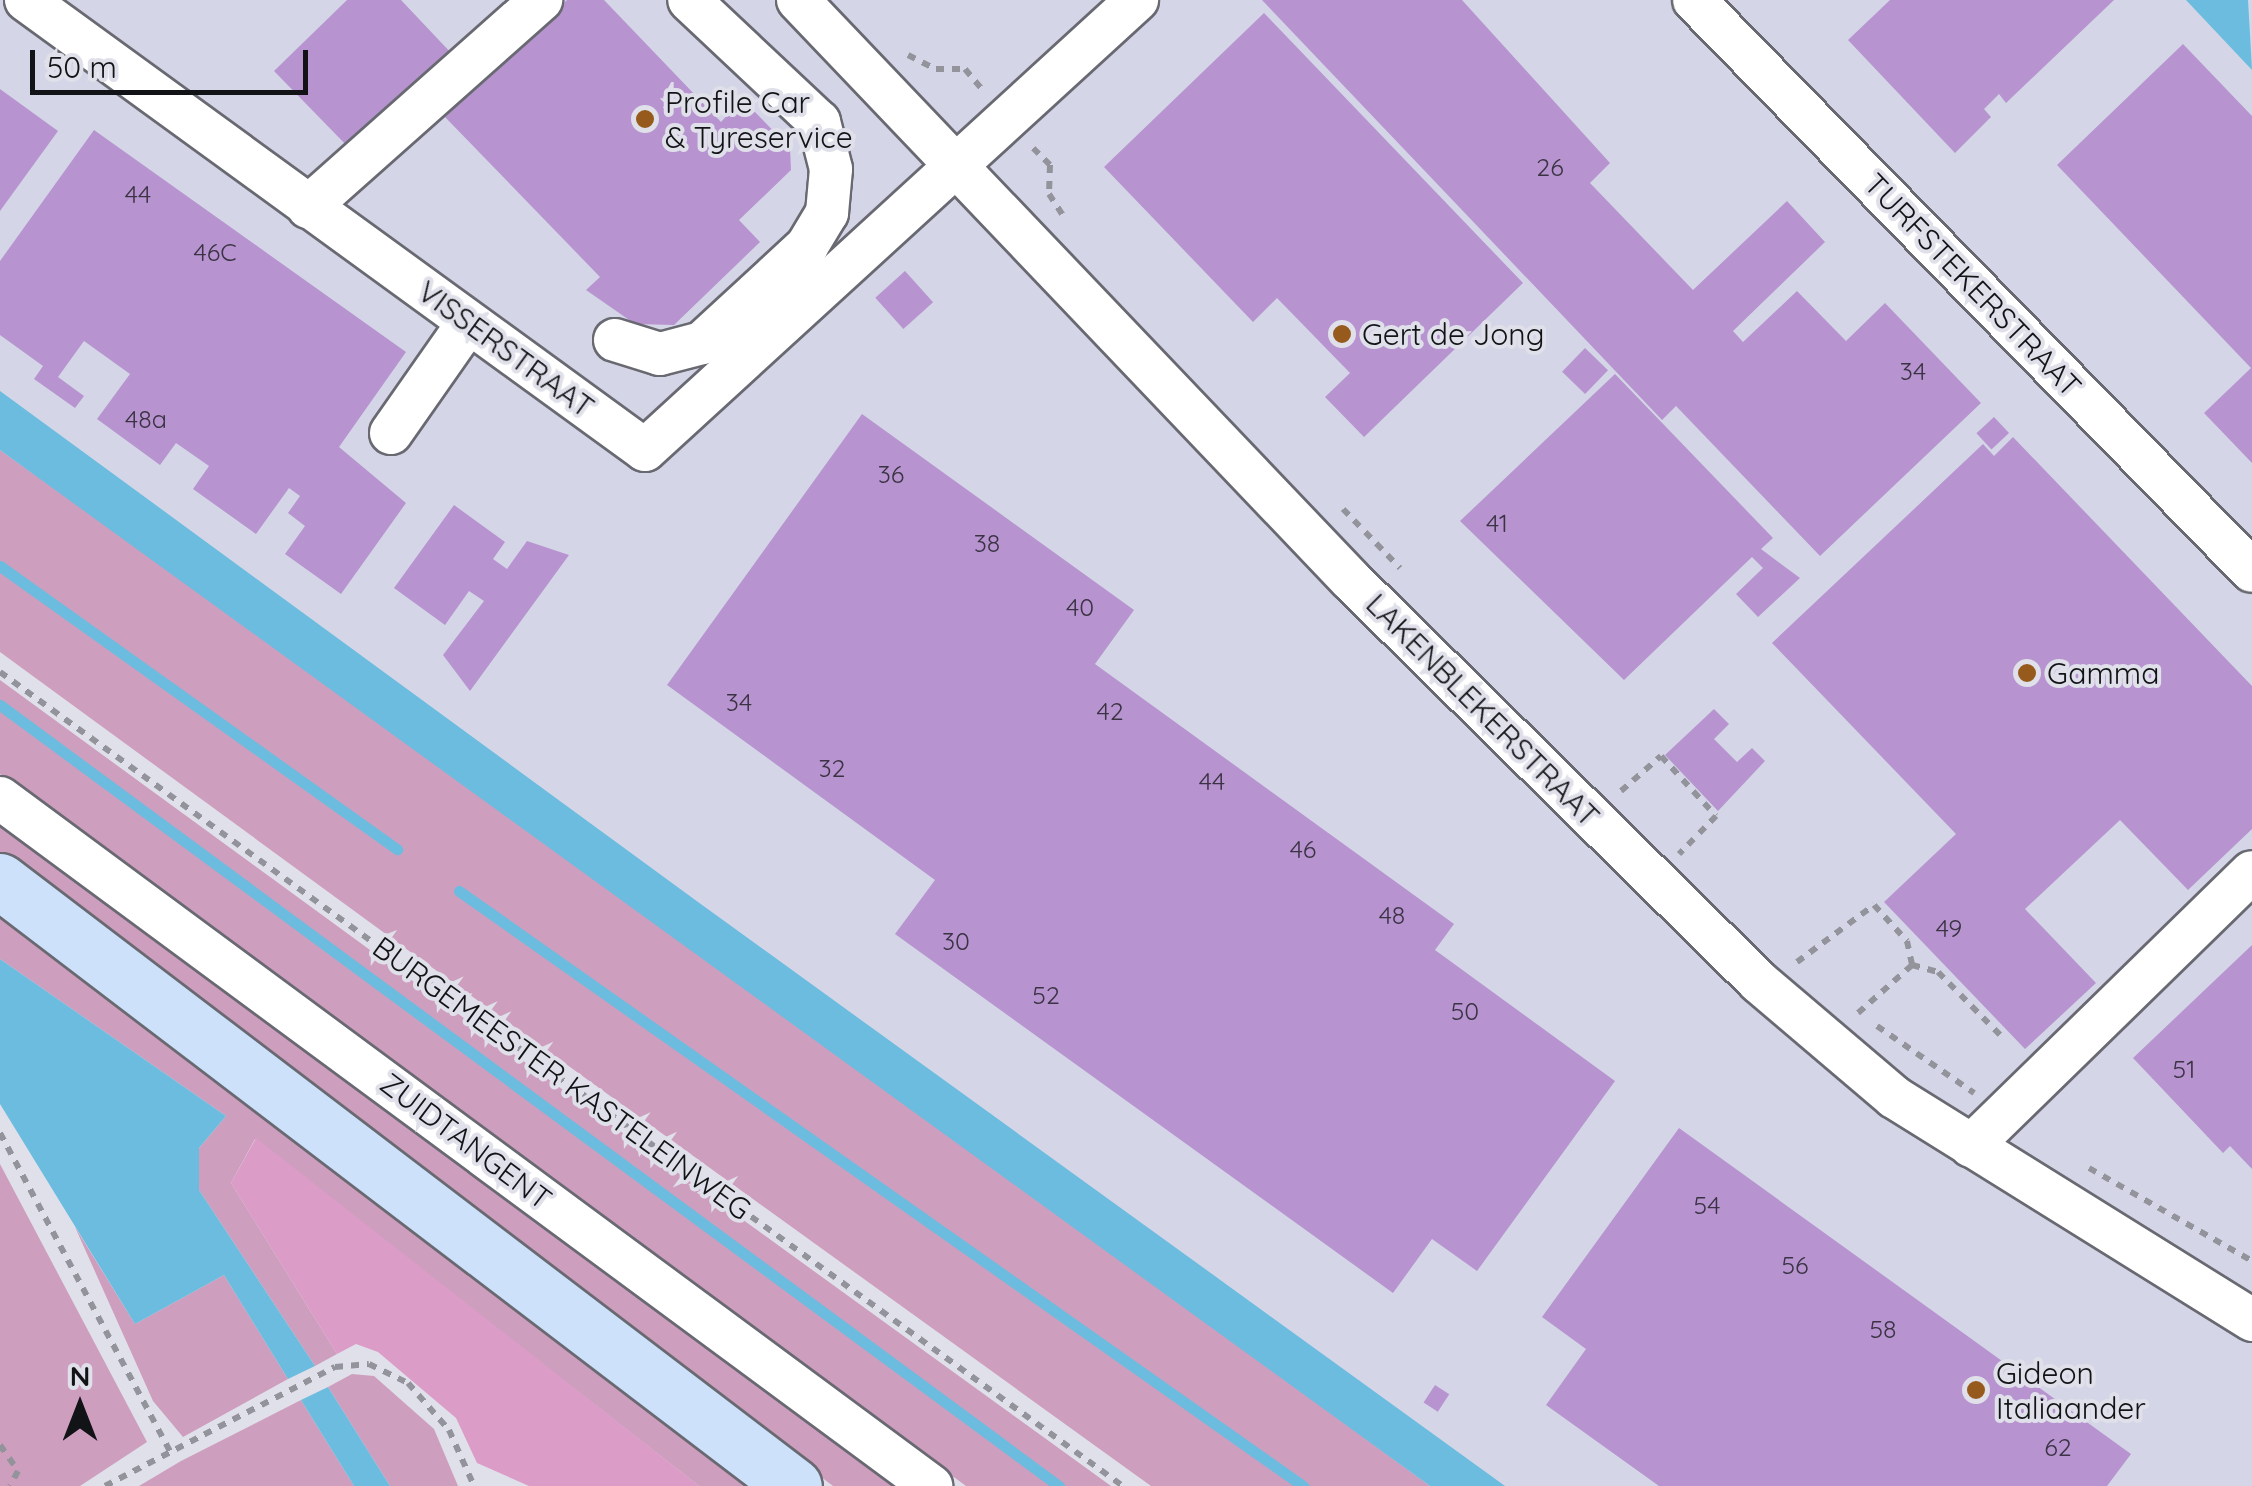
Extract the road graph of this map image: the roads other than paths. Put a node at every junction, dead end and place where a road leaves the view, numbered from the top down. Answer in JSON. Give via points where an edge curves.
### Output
{"nodes":[{"id":1,"x":26,"y":0,"type":"edge"},
{"id":2,"x":541,"y":0,"type":"edge"},
{"id":3,"x":689,"y":0,"type":"edge"},
{"id":4,"x":798,"y":0,"type":"edge"},
{"id":5,"x":1694,"y":0,"type":"edge"},
{"id":6,"x":1127,"y":3,"type":"edge"},
{"id":7,"x":956,"y":164,"type":"junction"},
{"id":8,"x":308,"y":207,"type":"junction"},
{"id":9,"x":749,"y":299,"type":"junction"},
{"id":10,"x":468,"y":322,"type":"junction"},
{"id":11,"x":779,"y":332,"type":"junction"},
{"id":12,"x":615,"y":340,"type":"dead end"},
{"id":13,"x":391,"y":433,"type":"dead end"},
{"id":14,"x":2252,"y":571,"type":"edge"},
{"id":15,"x":0,"y":798,"type":"edge"},
{"id":16,"x":2252,"y":872,"type":"edge"},
{"id":17,"x":0,"y":881,"type":"edge"},
{"id":18,"x":1972,"y":1146,"type":"junction"},
{"id":19,"x":2252,"y":1320,"type":"edge"},
{"id":20,"x":794,"y":1486,"type":"edge"},
{"id":21,"x":931,"y":1486,"type":"edge"}],
"edges":[{"from":1,"to":8,"type":"street","name":"VISSERSTRAAT"},
{"from":2,"to":8,"type":"street"},
{"from":3,"to":9,"type":"street","via":[[819,122],[831,169],[827,213],[807,246]]},
{"from":4,"to":7,"type":"street","name":"LAKENBLEKERSTRAAT"},
{"from":5,"to":14,"type":"street","name":"TURFSTEKERSTRAAT"},
{"from":6,"to":7,"type":"street","name":"VISSERSTRAAT"},
{"from":7,"to":11,"type":"street","name":"VISSERSTRAAT"},
{"from":7,"to":18,"type":"street","name":"LAKENBLEKERSTRAAT","via":[[1351,580],[1759,982],[1894,1097]]},
{"from":8,"to":10,"type":"street","name":"VISSERSTRAAT"},
{"from":9,"to":11,"type":"street"},
{"from":9,"to":12,"type":"street","via":[[702,343],[660,354]]},
{"from":10,"to":11,"type":"street","name":"VISSERSTRAAT","via":[[644,450]]},
{"from":10,"to":13,"type":"street"},
{"from":15,"to":21,"type":"street","name":"ZUIDTANGENT"},
{"from":16,"to":18,"type":"street"},
{"from":17,"to":20,"type":"main road"},
{"from":18,"to":19,"type":"street","name":"LAKENBLEKERSTRAAT"}]}
